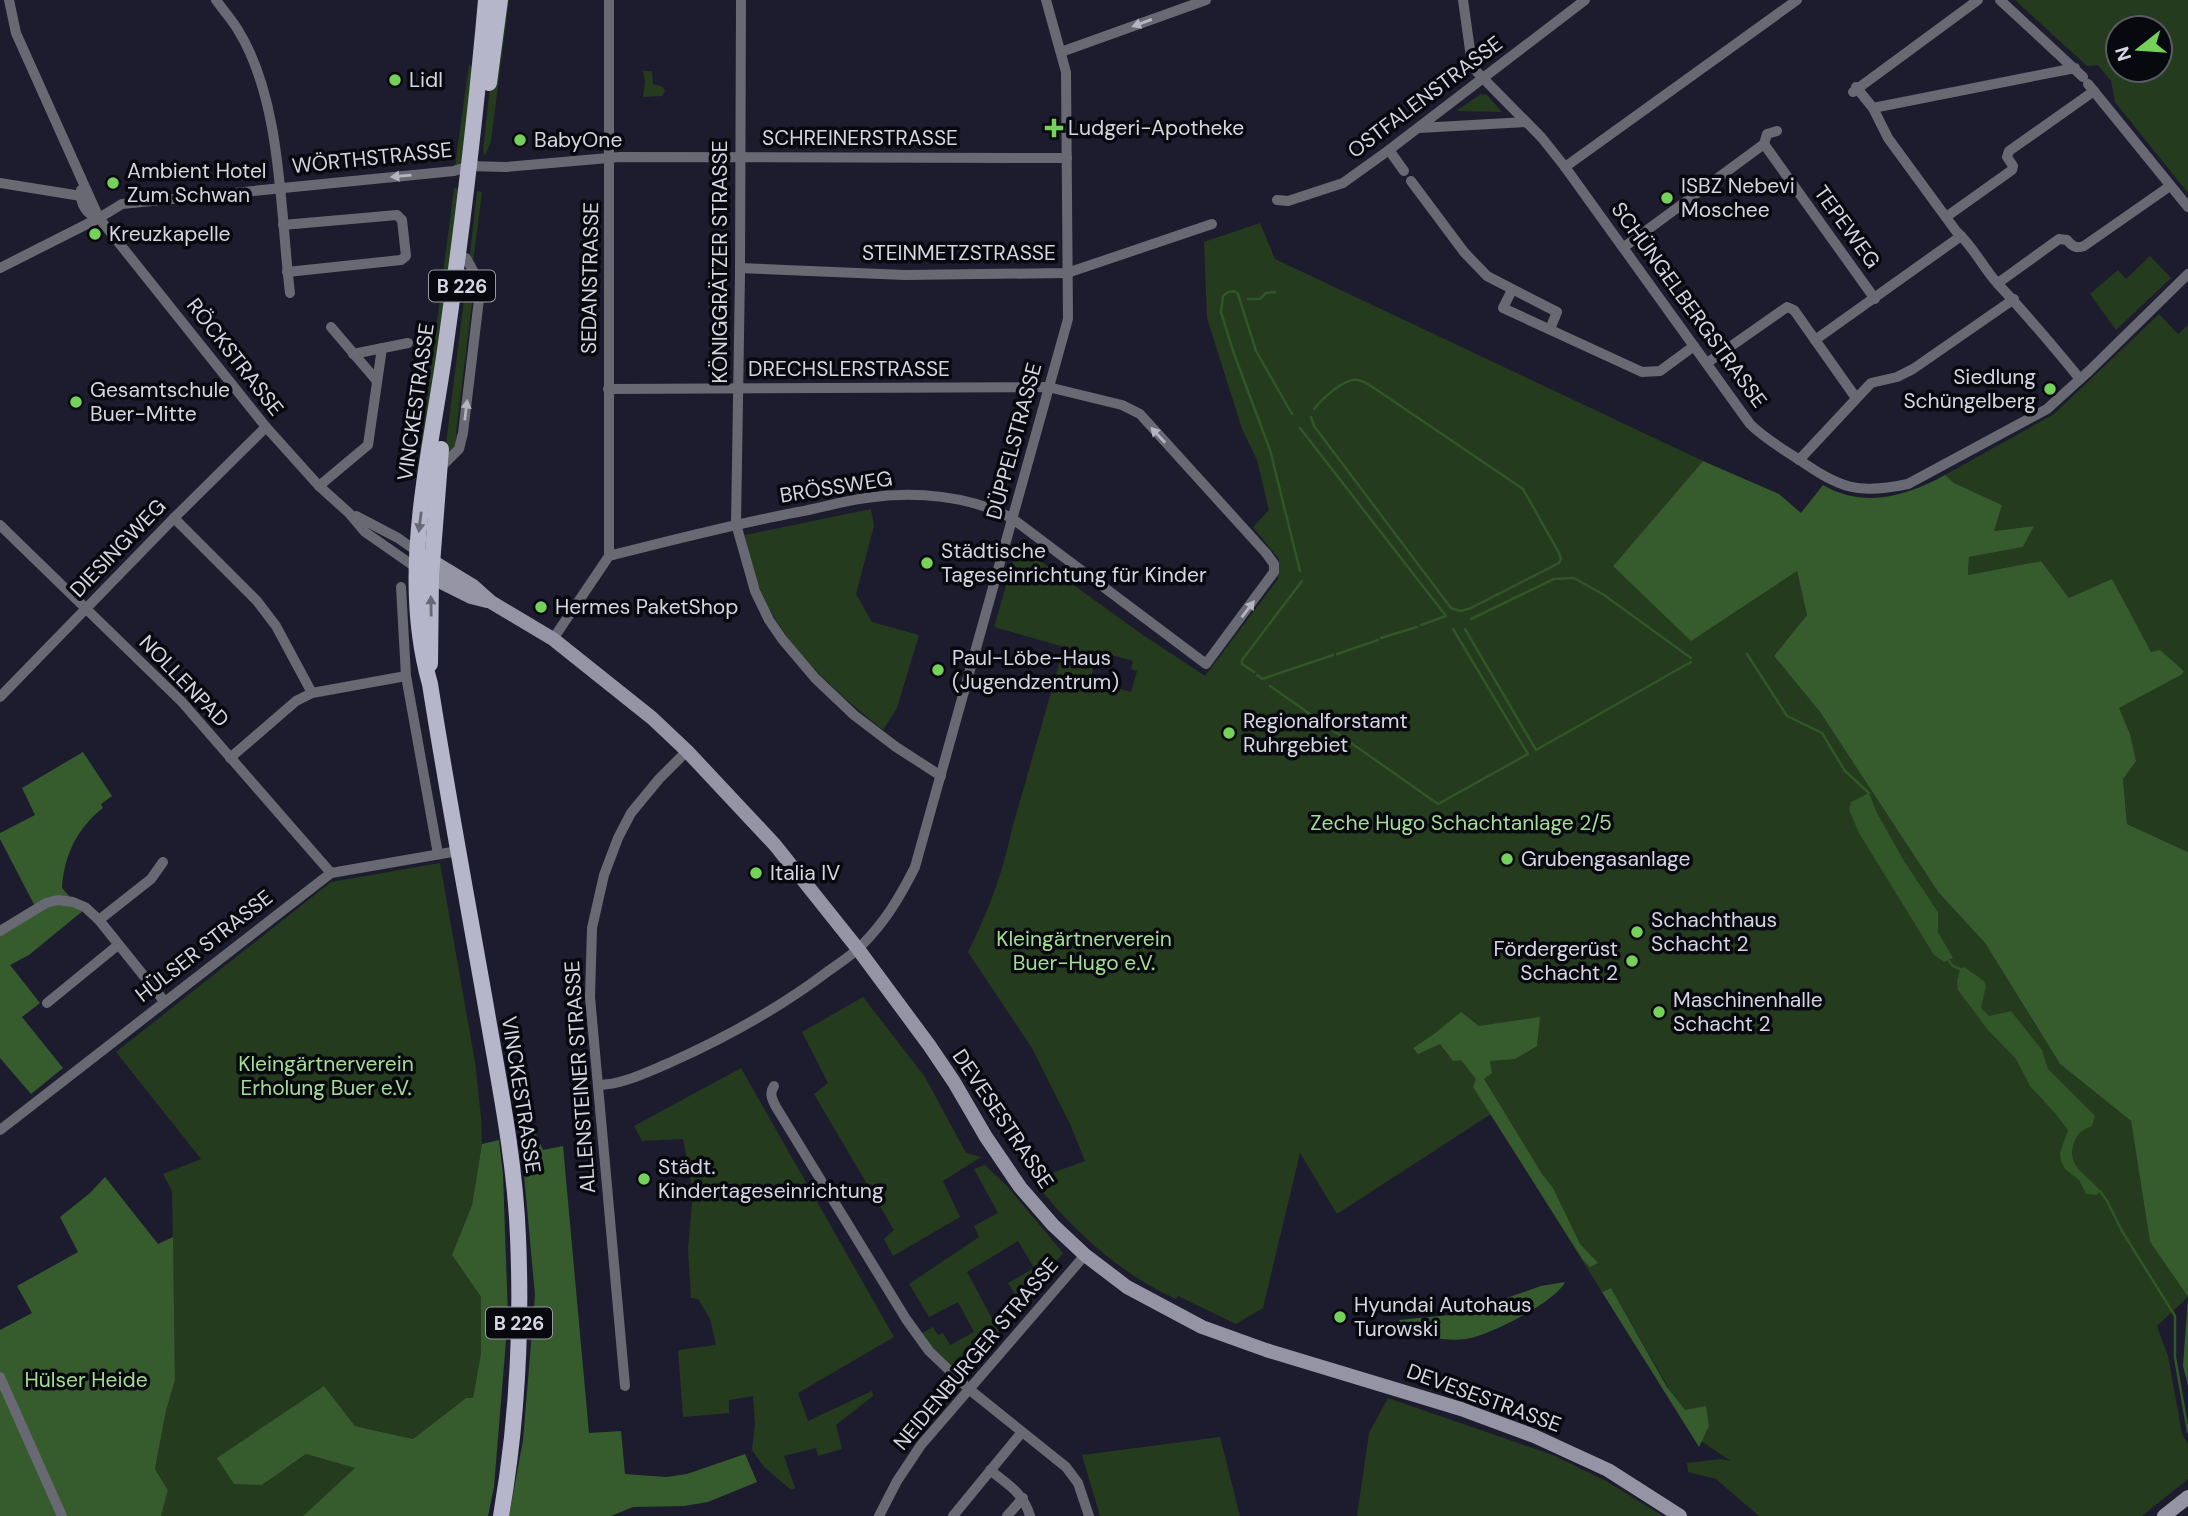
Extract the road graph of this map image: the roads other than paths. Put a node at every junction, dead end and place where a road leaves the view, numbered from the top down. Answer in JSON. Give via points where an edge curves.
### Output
{"nodes":[{"id":1,"x":9,"y":0,"type":"edge"},
{"id":2,"x":215,"y":0,"type":"edge"},
{"id":3,"x":486,"y":0,"type":"edge"},
{"id":4,"x":500,"y":0,"type":"edge"},
{"id":5,"x":609,"y":0,"type":"edge"},
{"id":6,"x":741,"y":0,"type":"edge"},
{"id":7,"x":1046,"y":0,"type":"edge"},
{"id":8,"x":1206,"y":0,"type":"edge"},
{"id":9,"x":1463,"y":0,"type":"edge"},
{"id":10,"x":1584,"y":0,"type":"edge"},
{"id":11,"x":1797,"y":0,"type":"edge"},
{"id":12,"x":1978,"y":0,"type":"edge"},
{"id":13,"x":2000,"y":0,"type":"edge"},
{"id":14,"x":1061,"y":52,"type":"junction"},
{"id":15,"x":2074,"y":68,"type":"junction"},
{"id":16,"x":1483,"y":78,"type":"junction"},
{"id":17,"x":2088,"y":84,"type":"junction"},
{"id":18,"x":1873,"y":108,"type":"junction"},
{"id":19,"x":1526,"y":122,"type":"junction"},
{"id":20,"x":1419,"y":128,"type":"junction"},
{"id":21,"x":1777,"y":131,"type":"dead end"},
{"id":22,"x":1764,"y":144,"type":"junction"},
{"id":23,"x":1389,"y":150,"type":"junction"},
{"id":24,"x":611,"y":157,"type":"junction"},
{"id":25,"x":740,"y":157,"type":"junction"},
{"id":26,"x":1067,"y":158,"type":"junction"},
{"id":27,"x":473,"y":167,"type":"junction"},
{"id":28,"x":1565,"y":167,"type":"junction"},
{"id":29,"x":1404,"y":171,"type":"dead end"},
{"id":30,"x":1411,"y":181,"type":"dead end"},
{"id":31,"x":0,"y":183,"type":"edge"},
{"id":32,"x":2170,"y":186,"type":"junction"},
{"id":33,"x":279,"y":188,"type":"junction"},
{"id":34,"x":85,"y":195,"type":"junction"},
{"id":35,"x":1277,"y":200,"type":"dead end"},
{"id":36,"x":2188,"y":207,"type":"edge"},
{"id":37,"x":1946,"y":216,"type":"junction"},
{"id":38,"x":99,"y":218,"type":"junction"},
{"id":39,"x":1212,"y":224,"type":"dead end"},
{"id":40,"x":283,"y":225,"type":"junction"},
{"id":41,"x":1961,"y":236,"type":"junction"},
{"id":42,"x":1624,"y":247,"type":"junction"},
{"id":43,"x":0,"y":268,"type":"edge"},
{"id":44,"x":740,"y":268,"type":"junction"},
{"id":45,"x":287,"y":272,"type":"junction"},
{"id":46,"x":1067,"y":273,"type":"junction"},
{"id":47,"x":2188,"y":274,"type":"edge"},
{"id":48,"x":1998,"y":283,"type":"junction"},
{"id":49,"x":1512,"y":290,"type":"junction"},
{"id":50,"x":290,"y":293,"type":"dead end"},
{"id":51,"x":1875,"y":299,"type":"junction"},
{"id":52,"x":2014,"y":299,"type":"junction"},
{"id":53,"x":331,"y":327,"type":"dead end"},
{"id":54,"x":1550,"y":329,"type":"junction"},
{"id":55,"x":1815,"y":340,"type":"junction"},
{"id":56,"x":408,"y":343,"type":"dead end"},
{"id":57,"x":1695,"y":346,"type":"junction"},
{"id":58,"x":382,"y":348,"type":"junction"},
{"id":59,"x":353,"y":354,"type":"junction"},
{"id":60,"x":1707,"y":363,"type":"junction"},
{"id":61,"x":2080,"y":379,"type":"junction"},
{"id":62,"x":377,"y":381,"type":"junction"},
{"id":63,"x":1048,"y":387,"type":"junction"},
{"id":64,"x":608,"y":389,"type":"junction"},
{"id":65,"x":738,"y":389,"type":"junction"},
{"id":66,"x":1856,"y":398,"type":"junction"},
{"id":67,"x":266,"y":427,"type":"junction"},
{"id":68,"x":1799,"y":460,"type":"junction"},
{"id":69,"x":319,"y":486,"type":"junction"},
{"id":70,"x":349,"y":513,"type":"junction"},
{"id":71,"x":174,"y":518,"type":"junction"},
{"id":72,"x":1013,"y":519,"type":"junction"},
{"id":73,"x":736,"y":524,"type":"junction"},
{"id":74,"x":0,"y":525,"type":"edge"},
{"id":75,"x":609,"y":556,"type":"junction"},
{"id":76,"x":417,"y":559,"type":"junction"},
{"id":77,"x":432,"y":568,"type":"junction"},
{"id":78,"x":401,"y":587,"type":"dead end"},
{"id":79,"x":87,"y":608,"type":"junction"},
{"id":80,"x":553,"y":639,"type":"junction"},
{"id":81,"x":1206,"y":663,"type":"joint"},
{"id":82,"x":406,"y":676,"type":"junction"},
{"id":83,"x":430,"y":684,"type":"junction"},
{"id":84,"x":312,"y":694,"type":"junction"},
{"id":85,"x":0,"y":697,"type":"edge"},
{"id":86,"x":687,"y":751,"type":"junction"},
{"id":87,"x":230,"y":758,"type":"junction"},
{"id":88,"x":941,"y":776,"type":"junction"},
{"id":89,"x":458,"y":851,"type":"junction"},
{"id":90,"x":438,"y":853,"type":"junction"},
{"id":91,"x":163,"y":862,"type":"dead end"},
{"id":92,"x":331,"y":873,"type":"junction"},
{"id":93,"x":99,"y":920,"type":"junction"},
{"id":94,"x":0,"y":931,"type":"edge"},
{"id":95,"x":118,"y":945,"type":"junction"},
{"id":96,"x":858,"y":949,"type":"junction"},
{"id":97,"x":164,"y":1001,"type":"junction"},
{"id":98,"x":47,"y":1003,"type":"dead end"},
{"id":99,"x":598,"y":1085,"type":"junction"},
{"id":100,"x":775,"y":1086,"type":"dead end"},
{"id":101,"x":0,"y":1130,"type":"edge"},
{"id":102,"x":1085,"y":1255,"type":"junction"},
{"id":103,"x":0,"y":1377,"type":"edge"},
{"id":104,"x":625,"y":1386,"type":"dead end"},
{"id":105,"x":970,"y":1390,"type":"junction"},
{"id":106,"x":1022,"y":1432,"type":"junction"},
{"id":107,"x":990,"y":1470,"type":"junction"},
{"id":108,"x":2188,"y":1497,"type":"edge"},
{"id":109,"x":1023,"y":1498,"type":"junction"},
{"id":110,"x":62,"y":1516,"type":"edge"},
{"id":111,"x":501,"y":1516,"type":"edge"},
{"id":112,"x":879,"y":1516,"type":"edge"},
{"id":113,"x":953,"y":1516,"type":"edge"},
{"id":114,"x":1007,"y":1516,"type":"edge"},
{"id":115,"x":1030,"y":1516,"type":"edge"},
{"id":116,"x":1088,"y":1516,"type":"edge"},
{"id":117,"x":1680,"y":1516,"type":"edge"},
{"id":118,"x":2164,"y":1516,"type":"edge"}],
"edges":[{"from":1,"to":34,"type":"street","name":"RÖCKSTRASSE","via":[[16,33],[82,178]]},
{"from":2,"to":33,"type":"street","via":[[239,31],[262,83]]},
{"from":3,"to":27,"type":"main road","name":"VINCKESTRASSE","number":"B 226"},
{"from":4,"to":27,"type":"main road","name":"VINCKESTRASSE","number":"B 226"},
{"from":5,"to":24,"type":"street","name":"SEDANSTRASSE"},
{"from":6,"to":25,"type":"street","name":"KÖNIGGRÄTZER STRASSE"},
{"from":7,"to":14,"type":"street","name":"DÜPPELSTRASSE"},
{"from":8,"to":14,"type":"street","one_way":true},
{"from":9,"to":16,"type":"street","name":"SCHÜNGELBERGSTRASSE","via":[[1472,63]]},
{"from":10,"to":16,"type":"street","name":"OSTFALENSTRASSE"},
{"from":11,"to":28,"type":"street"},
{"from":12,"to":18,"type":"street","via":[[1854,90]]},
{"from":13,"to":15,"type":"street"},
{"from":14,"to":26,"type":"street","name":"DÜPPELSTRASSE","via":[[1066,72]]},
{"from":15,"to":17,"type":"street"},
{"from":15,"to":18,"type":"street"},
{"from":16,"to":19,"type":"street","name":"SCHÜNGELBERGSTRASSE"},
{"from":16,"to":20,"type":"street","name":"OSTFALENSTRASSE"},
{"from":17,"to":32,"type":"street"},
{"from":17,"to":37,"type":"street","via":[[2009,151],[2012,170]]},
{"from":18,"to":37,"type":"street","via":[[1888,138]]},
{"from":19,"to":20,"type":"street"},
{"from":19,"to":28,"type":"street","name":"SCHÜNGELBERGSTRASSE"},
{"from":20,"to":23,"type":"street","name":"OSTFALENSTRASSE"},
{"from":21,"to":22,"type":"street","via":[[1767,134]]},
{"from":22,"to":42,"type":"street"},
{"from":22,"to":51,"type":"street","name":"TEPEWEG"},
{"from":23,"to":29,"type":"street"},
{"from":23,"to":35,"type":"street","name":"OSTFALENSTRASSE","via":[[1343,183],[1288,201]]},
{"from":24,"to":25,"type":"street","name":"SCHREINERSTRASSE"},
{"from":24,"to":27,"type":"street","name":"WÖRTHSTRASSE"},
{"from":24,"to":64,"type":"street","name":"SEDANSTRASSE"},
{"from":25,"to":26,"type":"street","name":"SCHREINERSTRASSE"},
{"from":25,"to":44,"type":"street","name":"KÖNIGGRÄTZER STRASSE"},
{"from":26,"to":46,"type":"street","name":"DÜPPELSTRASSE"},
{"from":27,"to":33,"type":"street","name":"WÖRTHSTRASSE","one_way":true},
{"from":27,"to":76,"type":"main road","name":"VINCKESTRASSE","number":"B 226","one_way":true},
{"from":77,"to":27,"type":"main road","name":"VINCKESTRASSE","number":"B 226","one_way":true,"via":[[438,469],[466,258]]},
{"from":28,"to":42,"type":"street","name":"SCHÜNGELBERGSTRASSE"},
{"from":30,"to":49,"type":"street","via":[[1464,253],[1487,276]]},
{"from":31,"to":34,"type":"street"},
{"from":32,"to":36,"type":"street"},
{"from":32,"to":48,"type":"street","via":[[2084,246],[2078,248],[2059,239]]},
{"from":33,"to":38,"type":"street","name":"WÖRTHSTRASSE","via":[[122,204]]},
{"from":33,"to":40,"type":"street"},
{"from":34,"to":38,"type":"street","name":"RÖCKSTRASSE"},
{"from":37,"to":41,"type":"street"},
{"from":38,"to":43,"type":"street","name":"WÖRTHSTRASSE"},
{"from":38,"to":67,"type":"street","name":"RÖCKSTRASSE"},
{"from":39,"to":46,"type":"street","name":"STEINMETZSTRASSE"},
{"from":40,"to":45,"type":"street"},
{"from":40,"to":45,"type":"street","via":[[397,215],[402,220],[406,256]]},
{"from":41,"to":48,"type":"street"},
{"from":41,"to":51,"type":"street"},
{"from":42,"to":57,"type":"street","name":"SCHÜNGELBERGSTRASSE"},
{"from":44,"to":46,"type":"street","name":"STEINMETZSTRASSE","via":[[905,275]]},
{"from":44,"to":65,"type":"street","name":"KÖNIGGRÄTZER STRASSE"},
{"from":45,"to":50,"type":"street"},
{"from":46,"to":63,"type":"street","name":"DÜPPELSTRASSE","via":[[1068,319]]},
{"from":47,"to":61,"type":"street","name":"SCHÜNGELBERGSTRASSE"},
{"from":48,"to":52,"type":"street"},
{"from":49,"to":54,"type":"street","via":[[1557,312]]},
{"from":49,"to":54,"type":"street","via":[[1503,308]]},
{"from":51,"to":55,"type":"street"},
{"from":52,"to":61,"type":"street"},
{"from":52,"to":66,"type":"street","via":[[1913,369],[1871,383]]},
{"from":53,"to":59,"type":"street"},
{"from":54,"to":57,"type":"street","via":[[1648,373],[1660,371]]},
{"from":55,"to":60,"type":"street","via":[[1787,307]]},
{"from":55,"to":66,"type":"street"},
{"from":56,"to":58,"type":"street"},
{"from":57,"to":60,"type":"street","name":"SCHÜNGELBERGSTRASSE"},
{"from":58,"to":59,"type":"street"},
{"from":58,"to":62,"type":"street"},
{"from":59,"to":62,"type":"street"},
{"from":60,"to":68,"type":"street","name":"SCHÜNGELBERGSTRASSE","via":[[1750,424]]},
{"from":61,"to":68,"type":"street","name":"SCHÜNGELBERGSTRASSE","via":[[2047,409],[1908,484],[1859,489],[1830,480]]},
{"from":62,"to":69,"type":"street","via":[[368,445]]},
{"from":63,"to":65,"type":"street","name":"DRECHSLERSTRASSE"},
{"from":63,"to":72,"type":"street","name":"DÜPPELSTRASSE"},
{"from":81,"to":63,"type":"street","name":"DRECHSLERSTRASSE","one_way":true,"via":[[1271,578],[1273,562],[1140,414],[1122,405]]},
{"from":64,"to":65,"type":"street","name":"DRECHSLERSTRASSE"},
{"from":64,"to":75,"type":"street","name":"SEDANSTRASSE"},
{"from":65,"to":73,"type":"street","name":"KÖNIGGRÄTZER STRASSE"},
{"from":66,"to":68,"type":"street"},
{"from":67,"to":69,"type":"street","name":"RÖCKSTRASSE"},
{"from":67,"to":71,"type":"street","name":"DIESINGWEG"},
{"from":69,"to":70,"type":"street","name":"RÖCKSTRASSE"},
{"from":70,"to":76,"type":"street","name":"RÖCKSTRASSE","via":[[365,531]]},
{"from":70,"to":76,"type":"street","name":"RÖCKSTRASSE","via":[[398,538]]},
{"from":71,"to":79,"type":"street","name":"DIESINGWEG"},
{"from":71,"to":84,"type":"street","via":[[257,601],[276,626]]},
{"from":72,"to":73,"type":"street","name":"BRÖSSWEG","via":[[957,500],[900,495]]},
{"from":72,"to":81,"type":"street","name":"BRÖSSWEG"},
{"from":72,"to":88,"type":"street","name":"DÜPPELSTRASSE"},
{"from":73,"to":75,"type":"street","name":"BRÖSSWEG"},
{"from":73,"to":88,"type":"street","name":"KÖNIGGRÄTZER STRASSE","via":[[755,591],[782,639],[853,715]]},
{"from":74,"to":79,"type":"street","name":"NOLLENPAD"},
{"from":75,"to":80,"type":"street"},
{"from":76,"to":77,"type":"street","name":"RÖCKSTRASSE"},
{"from":76,"to":77,"type":"street","name":"RÖCKSTRASSE"},
{"from":76,"to":83,"type":"main road","name":"VINCKESTRASSE","number":"B 226","via":[[417,626]]},
{"from":77,"to":80,"type":"street","name":"DEVESESTRASSE","via":[[473,586]]},
{"from":83,"to":77,"type":"main road","name":"VINCKESTRASSE","number":"B 226","one_way":true},
{"from":78,"to":82,"type":"street"},
{"from":79,"to":85,"type":"street","name":"DIESINGWEG"},
{"from":79,"to":87,"type":"street","name":"NOLLENPAD","via":[[182,702]]},
{"from":80,"to":86,"type":"street","name":"DEVESESTRASSE"},
{"from":82,"to":84,"type":"street"},
{"from":82,"to":90,"type":"street"},
{"from":83,"to":89,"type":"main road","name":"VINCKESTRASSE","number":"B 226"},
{"from":84,"to":87,"type":"street","via":[[296,701]]},
{"from":86,"to":96,"type":"street","name":"DEVESESTRASSE","via":[[775,845]]},
{"from":86,"to":99,"type":"street","name":"ALLENSTEINER STRASSE","via":[[631,813],[599,891],[590,973]]},
{"from":87,"to":92,"type":"street","name":"NOLLENPAD"},
{"from":88,"to":96,"type":"street","name":"DÜPPELSTRASSE","via":[[915,867],[895,906]]},
{"from":89,"to":90,"type":"street","name":"HÜLSER STRASSE"},
{"from":89,"to":111,"type":"main road","name":"VINCKESTRASSE","number":"B 226","via":[[511,1157],[519,1237],[517,1366]]},
{"from":90,"to":92,"type":"street","name":"HÜLSER STRASSE"},
{"from":91,"to":93,"type":"street","via":[[151,879]]},
{"from":92,"to":97,"type":"street","name":"HÜLSER STRASSE"},
{"from":93,"to":94,"type":"street","via":[[85,907],[58,900]]},
{"from":93,"to":95,"type":"street"},
{"from":95,"to":97,"type":"street"},
{"from":95,"to":98,"type":"street"},
{"from":96,"to":99,"type":"street","name":"DÜPPELSTRASSE","via":[[789,1000],[732,1033],[650,1071]]},
{"from":96,"to":102,"type":"street","name":"DEVESESTRASSE","via":[[929,1045],[1020,1187]]},
{"from":97,"to":101,"type":"street","name":"HÜLSER STRASSE"},
{"from":99,"to":104,"type":"street","name":"ALLENSTEINER STRASSE"},
{"from":100,"to":105,"type":"street","via":[[771,1098],[776,1107],[906,1319],[929,1351]]},
{"from":102,"to":105,"type":"street","name":"NEIDENBURGER STRASSE"},
{"from":102,"to":117,"type":"street","name":"DEVESESTRASSE","via":[[1127,1287],[1202,1327],[1534,1436],[1608,1470]]},
{"from":103,"to":110,"type":"street"},
{"from":105,"to":106,"type":"street"},
{"from":105,"to":112,"type":"street","name":"NEIDENBURGER STRASSE","via":[[921,1445]]},
{"from":106,"to":107,"type":"street"},
{"from":106,"to":116,"type":"street","via":[[1074,1476]]},
{"from":107,"to":109,"type":"street"},
{"from":107,"to":113,"type":"street"},
{"from":108,"to":118,"type":"street"},
{"from":109,"to":114,"type":"street"},
{"from":109,"to":115,"type":"street"}]}
